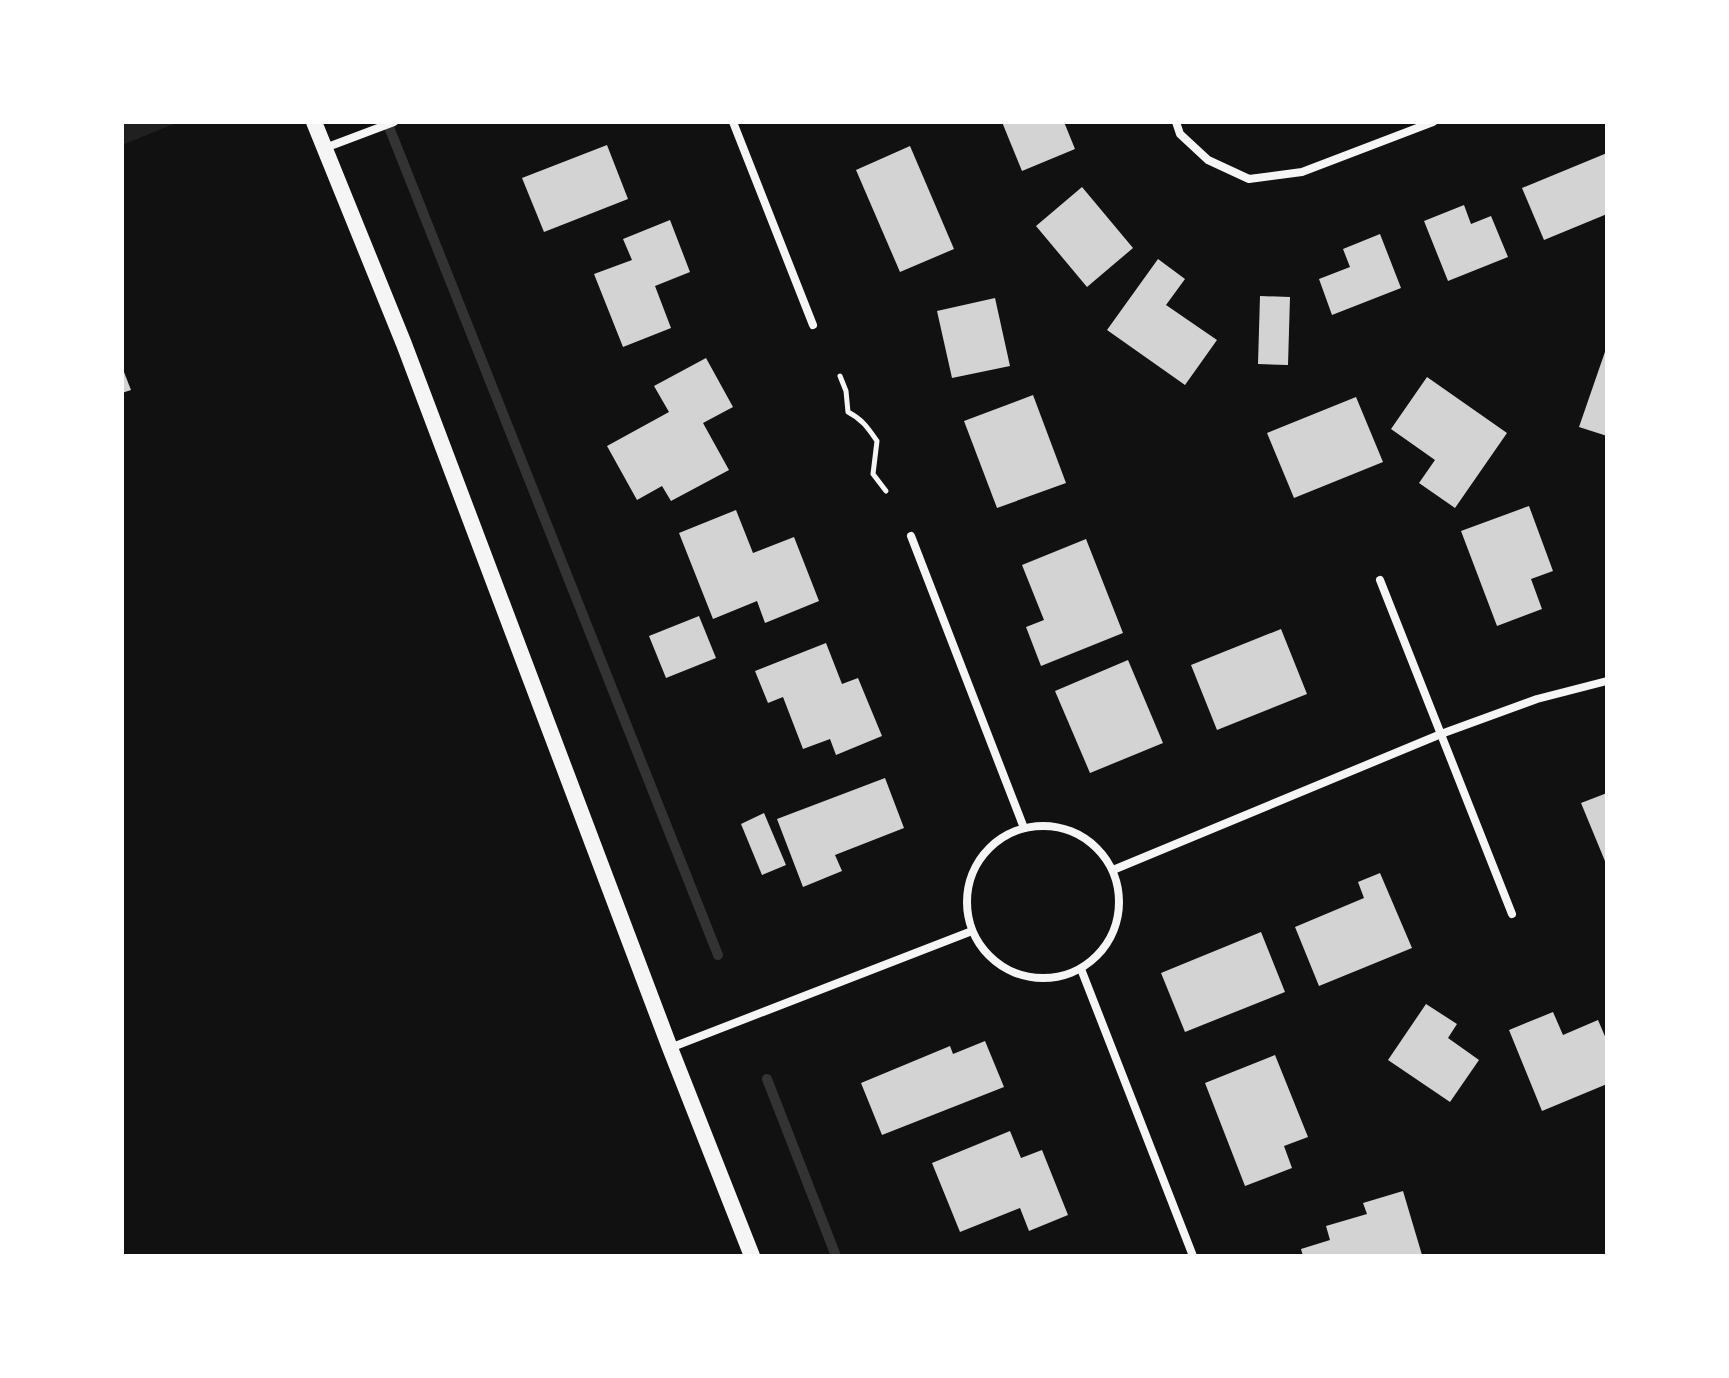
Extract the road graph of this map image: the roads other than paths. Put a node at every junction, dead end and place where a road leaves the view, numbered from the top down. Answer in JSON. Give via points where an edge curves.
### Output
{"nodes":[{"id":1,"x":314,"y":122,"type":"edge"},
{"id":2,"x":394,"y":122,"type":"edge"},
{"id":3,"x":733,"y":122,"type":"edge"},
{"id":4,"x":1176,"y":122,"type":"edge"},
{"id":5,"x":1433,"y":122,"type":"edge"},
{"id":6,"x":324,"y":148,"type":"junction"},
{"id":7,"x":813,"y":325,"type":"dead end"},
{"id":8,"x":911,"y":536,"type":"dead end"},
{"id":9,"x":1380,"y":580,"type":"dead end"},
{"id":10,"x":1607,"y":681,"type":"edge"},
{"id":11,"x":1441,"y":734,"type":"junction"},
{"id":12,"x":1024,"y":828,"type":"junction"},
{"id":13,"x":1113,"y":870,"type":"junction"},
{"id":14,"x":1512,"y":914,"type":"dead end"},
{"id":15,"x":972,"y":931,"type":"junction"},
{"id":16,"x":1081,"y":969,"type":"junction"},
{"id":17,"x":670,"y":1048,"type":"junction"},
{"id":18,"x":752,"y":1256,"type":"edge"},
{"id":19,"x":1193,"y":1256,"type":"edge"}],
"edges":[{"from":1,"to":6,"type":"main road"},
{"from":2,"to":6,"type":"street"},
{"from":3,"to":7,"type":"street"},
{"from":4,"to":5,"type":"street","via":[[1180,134],[1208,160],[1249,179],[1302,172]]},
{"from":6,"to":17,"type":"main road","via":[[404,344]]},
{"from":8,"to":12,"type":"street"},
{"from":9,"to":11,"type":"street"},
{"from":10,"to":11,"type":"street","via":[[1537,699]]},
{"from":11,"to":13,"type":"street"},
{"from":11,"to":14,"type":"street"},
{"from":12,"to":13,"type":"street","via":[[1050,826],[1075,832],[1097,848]]},
{"from":12,"to":15,"type":"street","via":[[981,856],[969,880],[966,906]]},
{"from":13,"to":16,"type":"street","via":[[1119,914],[1112,936]]},
{"from":15,"to":16,"type":"street","via":[[985,953],[1006,969],[1031,978]]},
{"from":15,"to":17,"type":"street"},
{"from":16,"to":19,"type":"street"},
{"from":17,"to":18,"type":"main road"}]}
